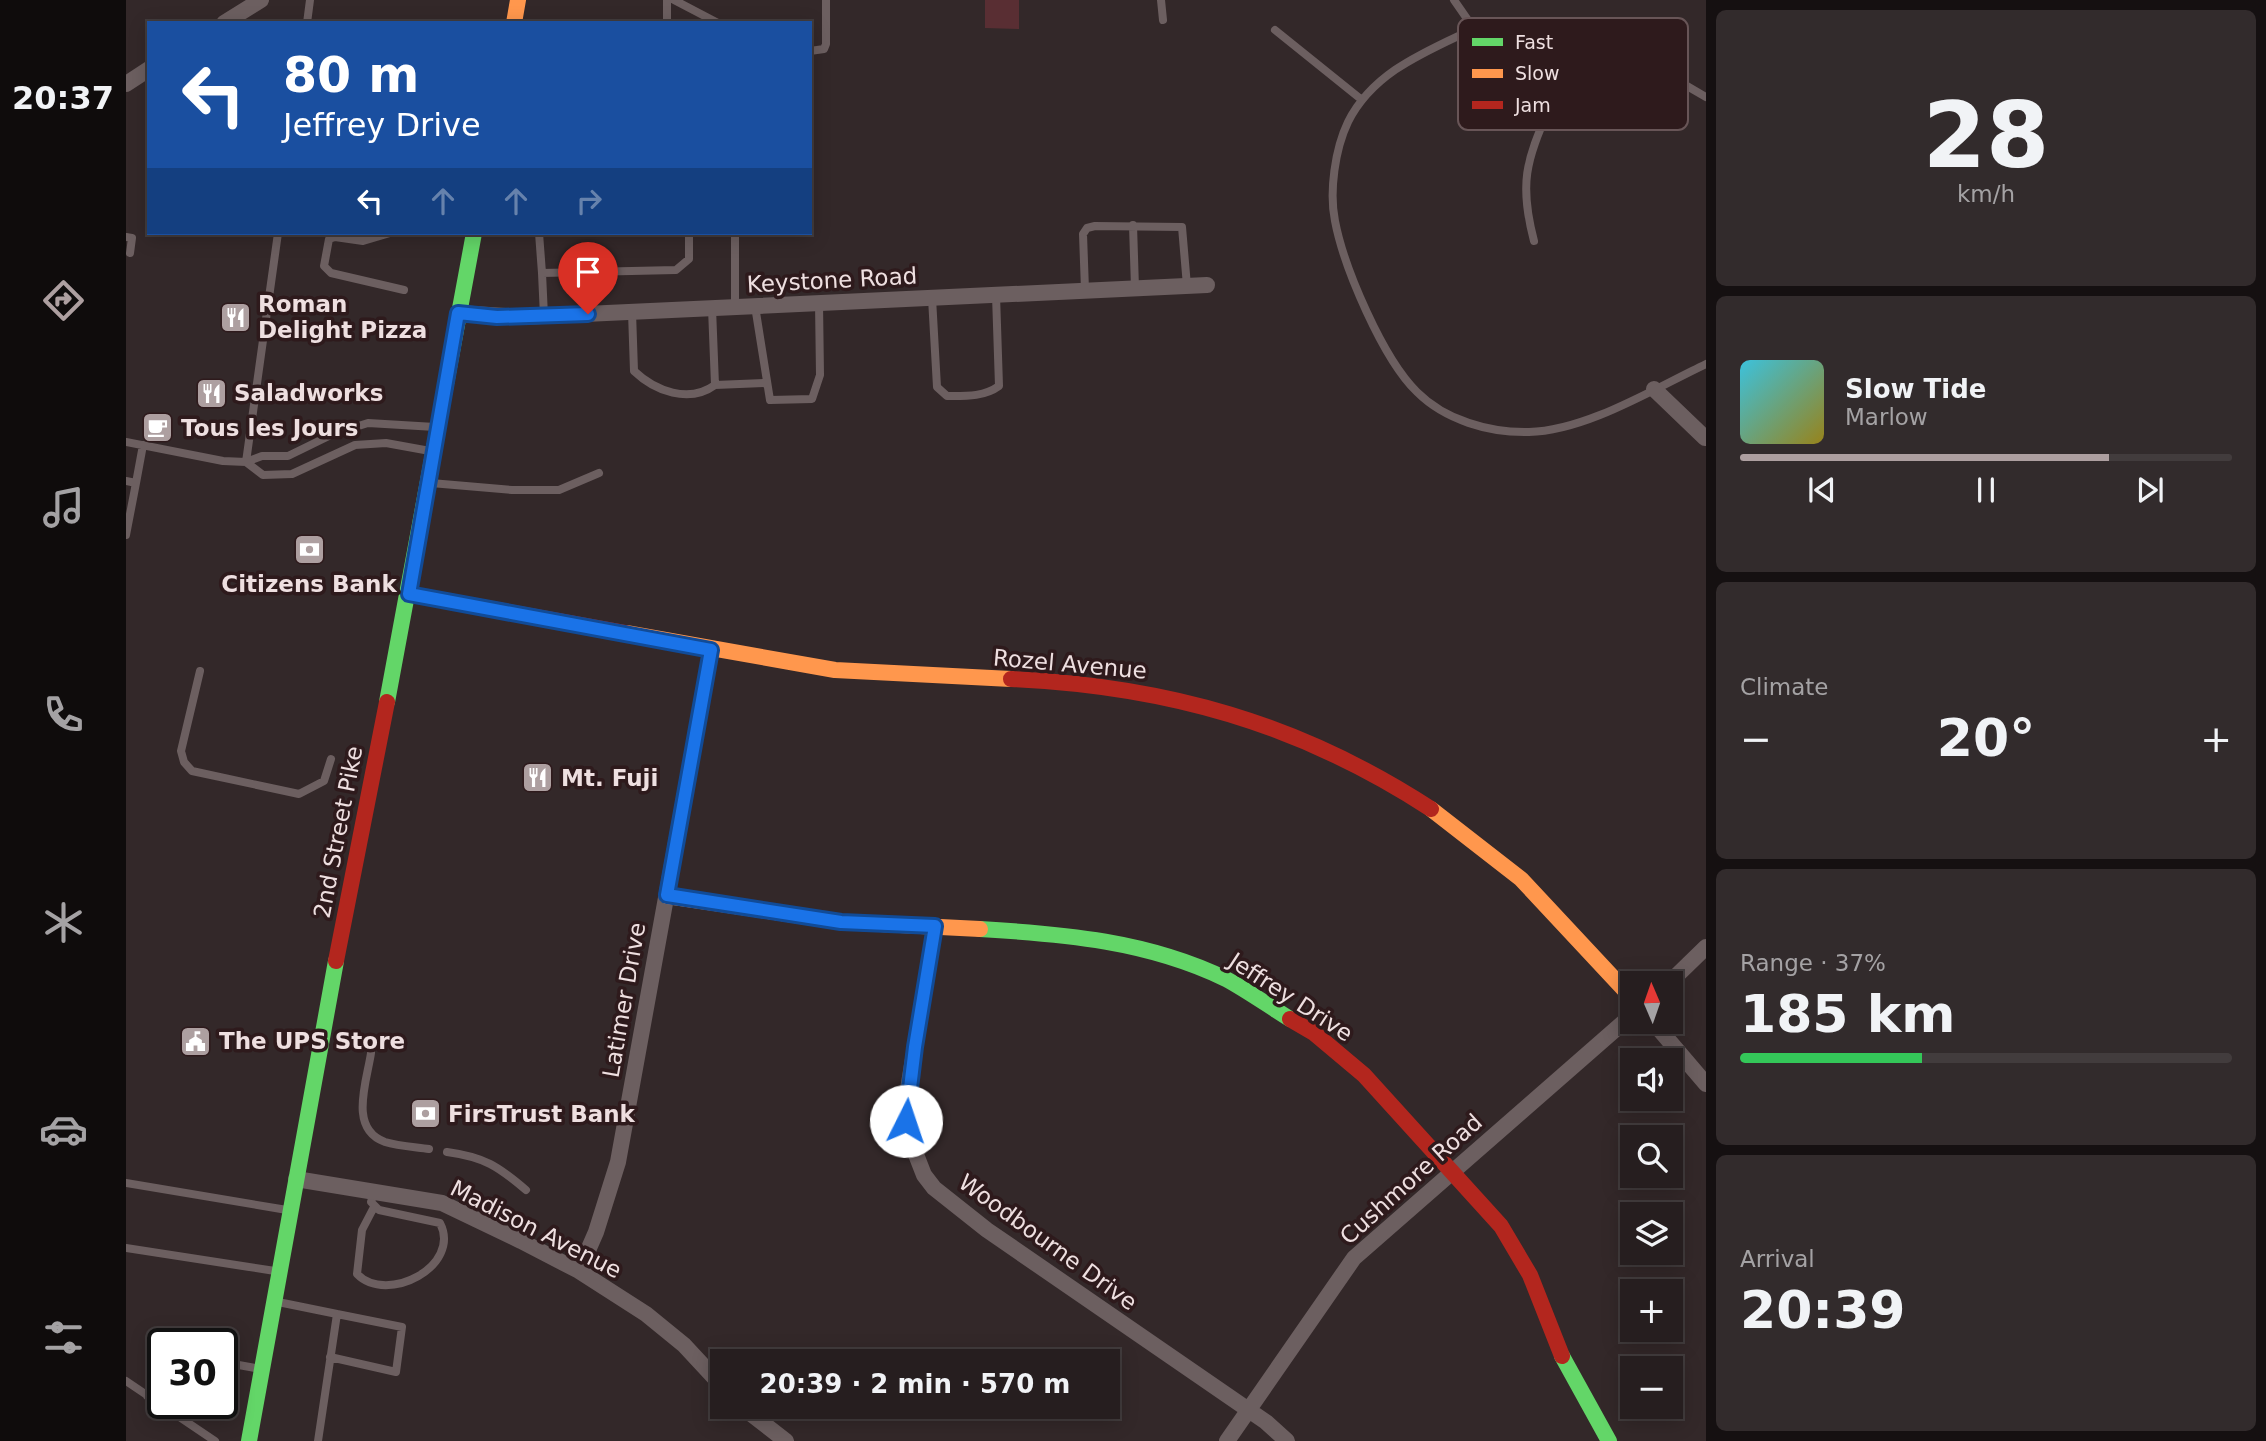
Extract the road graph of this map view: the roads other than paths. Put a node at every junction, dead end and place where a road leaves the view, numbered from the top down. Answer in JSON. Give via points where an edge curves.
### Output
{"nodes":[{"id":1,"x":261,"y":0,"type":"edge"},
{"id":2,"x":310,"y":0,"type":"edge"},
{"id":3,"x":518,"y":0,"type":"edge"},
{"id":4,"x":667,"y":0,"type":"edge"},
{"id":5,"x":674,"y":0,"type":"edge"},
{"id":6,"x":826,"y":0,"type":"edge"},
{"id":7,"x":1161,"y":0,"type":"edge"},
{"id":8,"x":1454,"y":0,"type":"edge"},
{"id":9,"x":1466,"y":18,"type":"edge"},
{"id":10,"x":707,"y":20,"type":"edge"},
{"id":11,"x":1163,"y":20,"type":"dead end"},
{"id":12,"x":227,"y":21,"type":"edge"},
{"id":13,"x":307,"y":21,"type":"edge"},
{"id":14,"x":514,"y":21,"type":"edge"},
{"id":15,"x":667,"y":21,"type":"edge"},
{"id":16,"x":1275,"y":30,"type":"dead end"},
{"id":17,"x":1458,"y":36,"type":"edge"},
{"id":18,"x":812,"y":51,"type":"edge"},
{"id":19,"x":147,"y":70,"type":"edge"},
{"id":20,"x":126,"y":83,"type":"edge"},
{"id":21,"x":1688,"y":86,"type":"edge"},
{"id":22,"x":1706,"y":97,"type":"edge"},
{"id":23,"x":1362,"y":100,"type":"junction"},
{"id":24,"x":1540,"y":130,"type":"edge"},
{"id":25,"x":1133,"y":225,"type":"junction"},
{"id":26,"x":278,"y":235,"type":"edge"},
{"id":27,"x":383,"y":235,"type":"edge"},
{"id":28,"x":474,"y":235,"type":"edge"},
{"id":29,"x":539,"y":235,"type":"edge"},
{"id":30,"x":689,"y":235,"type":"edge"},
{"id":31,"x":735,"y":235,"type":"edge"},
{"id":32,"x":126,"y":237,"type":"edge"},
{"id":33,"x":1534,"y":241,"type":"dead end"},
{"id":34,"x":130,"y":253,"type":"dead end"},
{"id":35,"x":541,"y":273,"type":"junction"},
{"id":36,"x":1207,"y":285,"type":"dead end"},
{"id":37,"x":1187,"y":286,"type":"junction"},
{"id":38,"x":1135,"y":288,"type":"junction"},
{"id":39,"x":404,"y":290,"type":"dead end"},
{"id":40,"x":1085,"y":290,"type":"junction"},
{"id":41,"x":996,"y":295,"type":"junction"},
{"id":42,"x":932,"y":298,"type":"junction"},
{"id":43,"x":819,"y":303,"type":"junction"},
{"id":44,"x":755,"y":306,"type":"junction"},
{"id":45,"x":735,"y":307,"type":"junction"},
{"id":46,"x":712,"y":308,"type":"junction"},
{"id":47,"x":632,"y":312,"type":"junction"},
{"id":48,"x":458,"y":313,"type":"junction"},
{"id":49,"x":544,"y":316,"type":"junction"},
{"id":50,"x":1706,"y":364,"type":"edge"},
{"id":51,"x":766,"y":383,"type":"junction"},
{"id":52,"x":715,"y":385,"type":"junction"},
{"id":53,"x":1654,"y":389,"type":"junction"},
{"id":54,"x":438,"y":428,"type":"junction"},
{"id":55,"x":1705,"y":438,"type":"edge"},
{"id":56,"x":126,"y":442,"type":"edge"},
{"id":57,"x":143,"y":445,"type":"junction"},
{"id":58,"x":434,"y":452,"type":"junction"},
{"id":59,"x":246,"y":462,"type":"junction"},
{"id":60,"x":599,"y":473,"type":"dead end"},
{"id":61,"x":126,"y":481,"type":"edge"},
{"id":62,"x":136,"y":483,"type":"junction"},
{"id":63,"x":428,"y":483,"type":"junction"},
{"id":64,"x":126,"y":533,"type":"edge"},
{"id":65,"x":409,"y":594,"type":"junction"},
{"id":66,"x":711,"y":650,"type":"junction"},
{"id":67,"x":200,"y":671,"type":"dead end"},
{"id":68,"x":331,"y":758,"type":"dead end"},
{"id":69,"x":667,"y":895,"type":"junction"},
{"id":70,"x":935,"y":926,"type":"junction"},
{"id":71,"x":1706,"y":947,"type":"edge"},
{"id":72,"x":1681,"y":971,"type":"edge"},
{"id":73,"x":1620,"y":984,"type":"edge"},
{"id":74,"x":1620,"y":1025,"type":"edge"},
{"id":75,"x":1663,"y":1034,"type":"edge"},
{"id":76,"x":371,"y":1053,"type":"dead end"},
{"id":77,"x":1706,"y":1084,"type":"edge"},
{"id":78,"x":429,"y":1149,"type":"dead end"},
{"id":79,"x":447,"y":1152,"type":"dead end"},
{"id":80,"x":1452,"y":1174,"type":"junction"},
{"id":81,"x":296,"y":1179,"type":"junction"},
{"id":82,"x":126,"y":1183,"type":"edge"},
{"id":83,"x":526,"y":1190,"type":"dead end"},
{"id":84,"x":374,"y":1199,"type":"junction"},
{"id":85,"x":290,"y":1210,"type":"junction"},
{"id":86,"x":126,"y":1248,"type":"edge"},
{"id":87,"x":579,"y":1271,"type":"junction"},
{"id":88,"x":279,"y":1272,"type":"junction"},
{"id":89,"x":274,"y":1301,"type":"junction"},
{"id":90,"x":337,"y":1314,"type":"junction"},
{"id":91,"x":330,"y":1357,"type":"junction"},
{"id":92,"x":238,"y":1365,"type":"edge"},
{"id":93,"x":262,"y":1369,"type":"junction"},
{"id":94,"x":710,"y":1374,"type":"edge"},
{"id":95,"x":126,"y":1381,"type":"edge"},
{"id":96,"x":147,"y":1396,"type":"edge"},
{"id":97,"x":1248,"y":1410,"type":"junction"},
{"id":98,"x":182,"y":1419,"type":"edge"},
{"id":99,"x":757,"y":1419,"type":"edge"},
{"id":100,"x":215,"y":1441,"type":"edge"},
{"id":101,"x":249,"y":1441,"type":"edge"},
{"id":102,"x":317,"y":1441,"type":"edge"},
{"id":103,"x":786,"y":1441,"type":"edge"},
{"id":104,"x":1227,"y":1441,"type":"edge"},
{"id":105,"x":1287,"y":1441,"type":"edge"},
{"id":106,"x":1609,"y":1441,"type":"edge"}],
"edges":[{"from":1,"to":12,"type":"street"},
{"from":2,"to":13,"type":"lane"},
{"from":3,"to":14,"type":"street"},
{"from":4,"to":15,"type":"lane"},
{"from":5,"to":10,"type":"lane"},
{"from":6,"to":18,"type":"lane","via":[[826,44],[824,49]]},
{"from":7,"to":11,"type":"lane"},
{"from":8,"to":9,"type":"lane"},
{"from":16,"to":23,"type":"lane"},
{"from":17,"to":23,"type":"lane","via":[[1400,65]]},
{"from":19,"to":20,"type":"street"},
{"from":21,"to":22,"type":"lane"},
{"from":23,"to":53,"type":"lane","via":[[1347,124],[1340,151],[1334,219],[1350,274],[1394,363],[1416,392],[1465,423],[1530,432],[1591,416]]},
{"from":24,"to":33,"type":"lane","via":[[1524,180]]},
{"from":25,"to":37,"type":"lane","via":[[1182,227]]},
{"from":25,"to":38,"type":"lane"},
{"from":25,"to":40,"type":"lane","via":[[1087,228],[1083,234]]},
{"from":26,"to":59,"type":"lane"},
{"from":27,"to":39,"type":"lane","via":[[362,241],[329,239],[324,266],[331,273]]},
{"from":28,"to":48,"type":"street","name":"2nd Street Pike"},
{"from":29,"to":35,"type":"lane"},
{"from":30,"to":35,"type":"lane","via":[[689,259],[676,270]]},
{"from":31,"to":45,"type":"lane"},
{"from":32,"to":34,"type":"lane","via":[[132,238]]},
{"from":35,"to":49,"type":"lane"},
{"from":36,"to":37,"type":"street","name":"Keystone Road"},
{"from":37,"to":38,"type":"street","name":"Keystone Road"},
{"from":38,"to":40,"type":"street","name":"Keystone Road"},
{"from":40,"to":41,"type":"street","name":"Keystone Road"},
{"from":41,"to":42,"type":"street","name":"Keystone Road"},
{"from":41,"to":42,"type":"lane","via":[[999,386],[990,393],[964,396],[947,396],[937,387]]},
{"from":42,"to":43,"type":"street","name":"Keystone Road"},
{"from":43,"to":44,"type":"street","name":"Keystone Road"},
{"from":43,"to":51,"type":"lane","via":[[820,375],[812,399],[770,400]]},
{"from":44,"to":45,"type":"street","name":"Keystone Road"},
{"from":44,"to":51,"type":"lane"},
{"from":45,"to":46,"type":"street","name":"Keystone Road"},
{"from":46,"to":47,"type":"street","name":"Keystone Road"},
{"from":46,"to":52,"type":"lane"},
{"from":47,"to":49,"type":"street","name":"Keystone Road"},
{"from":47,"to":52,"type":"lane","via":[[634,371],[646,382],[686,395]]},
{"from":48,"to":49,"type":"street","name":"Keystone Road"},
{"from":48,"to":54,"type":"street","name":"2nd Street Pike"},
{"from":50,"to":53,"type":"lane"},
{"from":51,"to":52,"type":"lane"},
{"from":53,"to":55,"type":"street"},
{"from":54,"to":58,"type":"street","name":"2nd Street Pike"},
{"from":54,"to":59,"type":"lane","via":[[368,423],[288,456],[262,456]]},
{"from":56,"to":57,"type":"lane"},
{"from":57,"to":59,"type":"lane"},
{"from":57,"to":62,"type":"lane"},
{"from":58,"to":59,"type":"lane","via":[[386,443],[355,445],[292,474],[263,475]]},
{"from":58,"to":63,"type":"street","name":"2nd Street Pike"},
{"from":60,"to":63,"type":"lane","via":[[559,490]]},
{"from":61,"to":62,"type":"lane"},
{"from":62,"to":64,"type":"lane"},
{"from":63,"to":65,"type":"street","name":"2nd Street Pike"},
{"from":65,"to":66,"type":"street","name":"Rozel Avenue"},
{"from":65,"to":81,"type":"street","name":"2nd Street Pike"},
{"from":66,"to":69,"type":"street","name":"Latimer Drive"},
{"from":66,"to":73,"type":"street","name":"Rozel Avenue","via":[[898,676],[1107,686],[1215,709],[1302,740],[1382,779],[1469,836],[1559,916]]},
{"from":67,"to":68,"type":"lane","via":[[181,751],[192,771],[299,794],[324,781]]},
{"from":69,"to":70,"type":"street","name":"Jeffrey Drive","via":[[841,922]]},
{"from":69,"to":87,"type":"street","name":"Latimer Drive","via":[[618,1162]]},
{"from":70,"to":80,"type":"street","name":"Jeffrey Drive","via":[[1047,931],[1100,939],[1176,958],[1225,979],[1341,1055],[1421,1135]]},
{"from":70,"to":97,"type":"street","name":"Woodbourne Drive","via":[[908,1095],[908,1134],[924,1175],[987,1230]]},
{"from":71,"to":72,"type":"street"},
{"from":74,"to":80,"type":"street","name":"Cushmore Road"},
{"from":75,"to":77,"type":"street"},
{"from":76,"to":78,"type":"lane","via":[[362,1119],[372,1135],[385,1142]]},
{"from":79,"to":83,"type":"lane","via":[[497,1165]]},
{"from":80,"to":97,"type":"street","name":"Cushmore Road","via":[[1354,1258]]},
{"from":80,"to":106,"type":"street","name":"Jeffrey Drive","via":[[1517,1250],[1560,1353]]},
{"from":81,"to":84,"type":"street","name":"Madison Avenue"},
{"from":81,"to":85,"type":"street","name":"2nd Street Pike"},
{"from":82,"to":85,"type":"lane"},
{"from":84,"to":84,"type":"lane","via":[[362,1230],[358,1274],[373,1283],[400,1284],[427,1271],[440,1251],[442,1228],[434,1220]]},
{"from":84,"to":87,"type":"street","name":"Madison Avenue","via":[[442,1203]]},
{"from":85,"to":88,"type":"street","name":"2nd Street Pike"},
{"from":86,"to":88,"type":"lane"},
{"from":87,"to":94,"type":"street","name":"Madison Avenue","via":[[665,1329]]},
{"from":88,"to":89,"type":"street","name":"2nd Street Pike"},
{"from":89,"to":90,"type":"lane"},
{"from":89,"to":93,"type":"street","name":"2nd Street Pike"},
{"from":90,"to":91,"type":"lane"},
{"from":90,"to":91,"type":"lane","via":[[402,1327],[396,1372]]},
{"from":91,"to":102,"type":"lane"},
{"from":92,"to":93,"type":"lane"},
{"from":93,"to":101,"type":"street","name":"2nd Street Pike"},
{"from":95,"to":96,"type":"lane"},
{"from":97,"to":104,"type":"street","name":"Cushmore Road"},
{"from":97,"to":105,"type":"street","name":"Woodbourne Drive"},
{"from":98,"to":100,"type":"lane"},
{"from":99,"to":103,"type":"street"}]}
